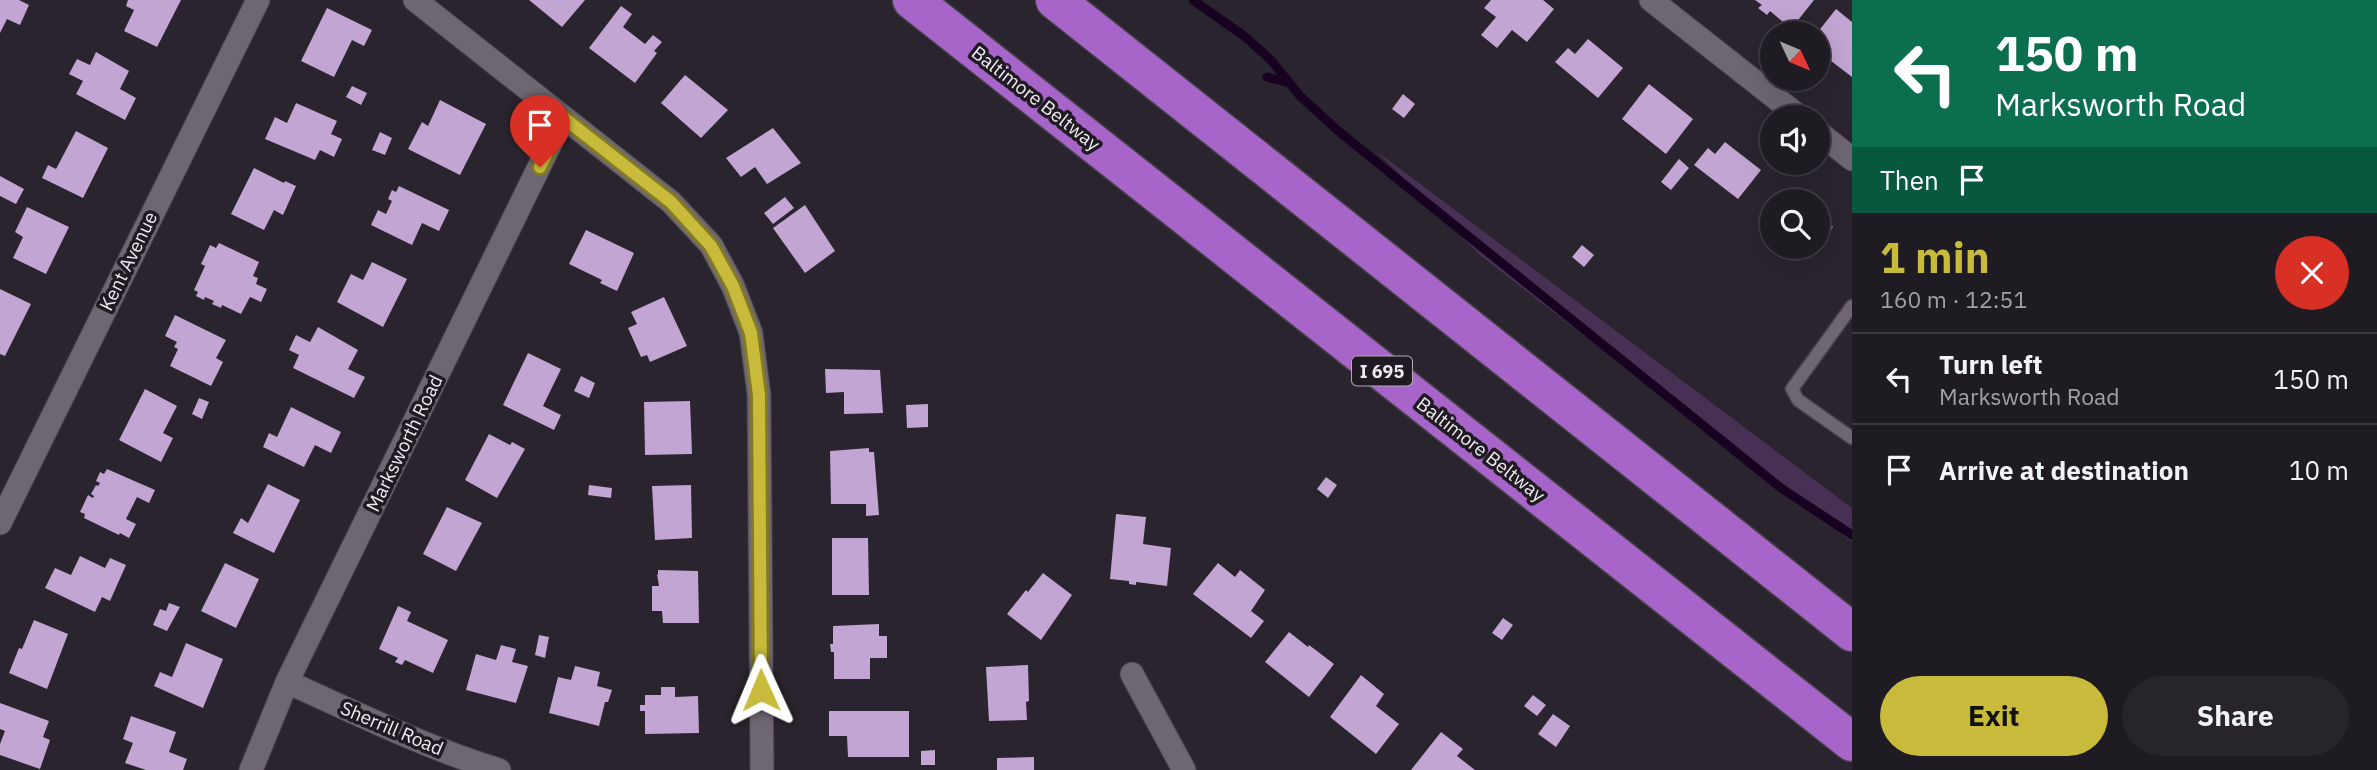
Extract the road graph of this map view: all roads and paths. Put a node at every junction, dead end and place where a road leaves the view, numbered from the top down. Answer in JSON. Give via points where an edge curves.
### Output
{"nodes":[{"id":1,"x":258,"y":0,"type":"edge"},
{"id":2,"x":415,"y":0,"type":"edge"},
{"id":3,"x":912,"y":0,"type":"edge"},
{"id":4,"x":1055,"y":0,"type":"edge"},
{"id":5,"x":1651,"y":0,"type":"edge"},
{"id":6,"x":1785,"y":105,"type":"edge"},
{"id":7,"x":564,"y":118,"type":"junction"},
{"id":8,"x":1830,"y":142,"type":"edge"},
{"id":9,"x":1852,"y":159,"type":"edge"},
{"id":10,"x":1852,"y":306,"type":"edge"},
{"id":11,"x":1852,"y":438,"type":"edge"},
{"id":12,"x":0,"y":523,"type":"edge"},
{"id":13,"x":1852,"y":632,"type":"edge"},
{"id":14,"x":1132,"y":674,"type":"dead end"},
{"id":15,"x":287,"y":682,"type":"junction"},
{"id":16,"x":1852,"y":742,"type":"edge"},
{"id":17,"x":251,"y":770,"type":"edge"},
{"id":18,"x":499,"y":770,"type":"edge"},
{"id":19,"x":762,"y":770,"type":"edge"},
{"id":20,"x":1184,"y":770,"type":"edge"}],
"edges":[{"from":1,"to":12,"type":"street","name":"Kent Avenue"},
{"from":2,"to":7,"type":"street"},
{"from":3,"to":16,"type":"highway","name":"Baltimore Beltway","number":"I 695"},
{"from":4,"to":13,"type":"highway"},
{"from":5,"to":6,"type":"street"},
{"from":7,"to":15,"type":"street","name":"Marksworth Road"},
{"from":7,"to":19,"type":"street","via":[[671,202],[711,246],[751,333],[759,395]]},
{"from":8,"to":9,"type":"street"},
{"from":10,"to":11,"type":"lane","via":[[1792,389],[1798,400]]},
{"from":14,"to":20,"type":"street"},
{"from":15,"to":17,"type":"street","name":"Marksworth Road"},
{"from":15,"to":18,"type":"street","name":"Sherrill Road"}]}
